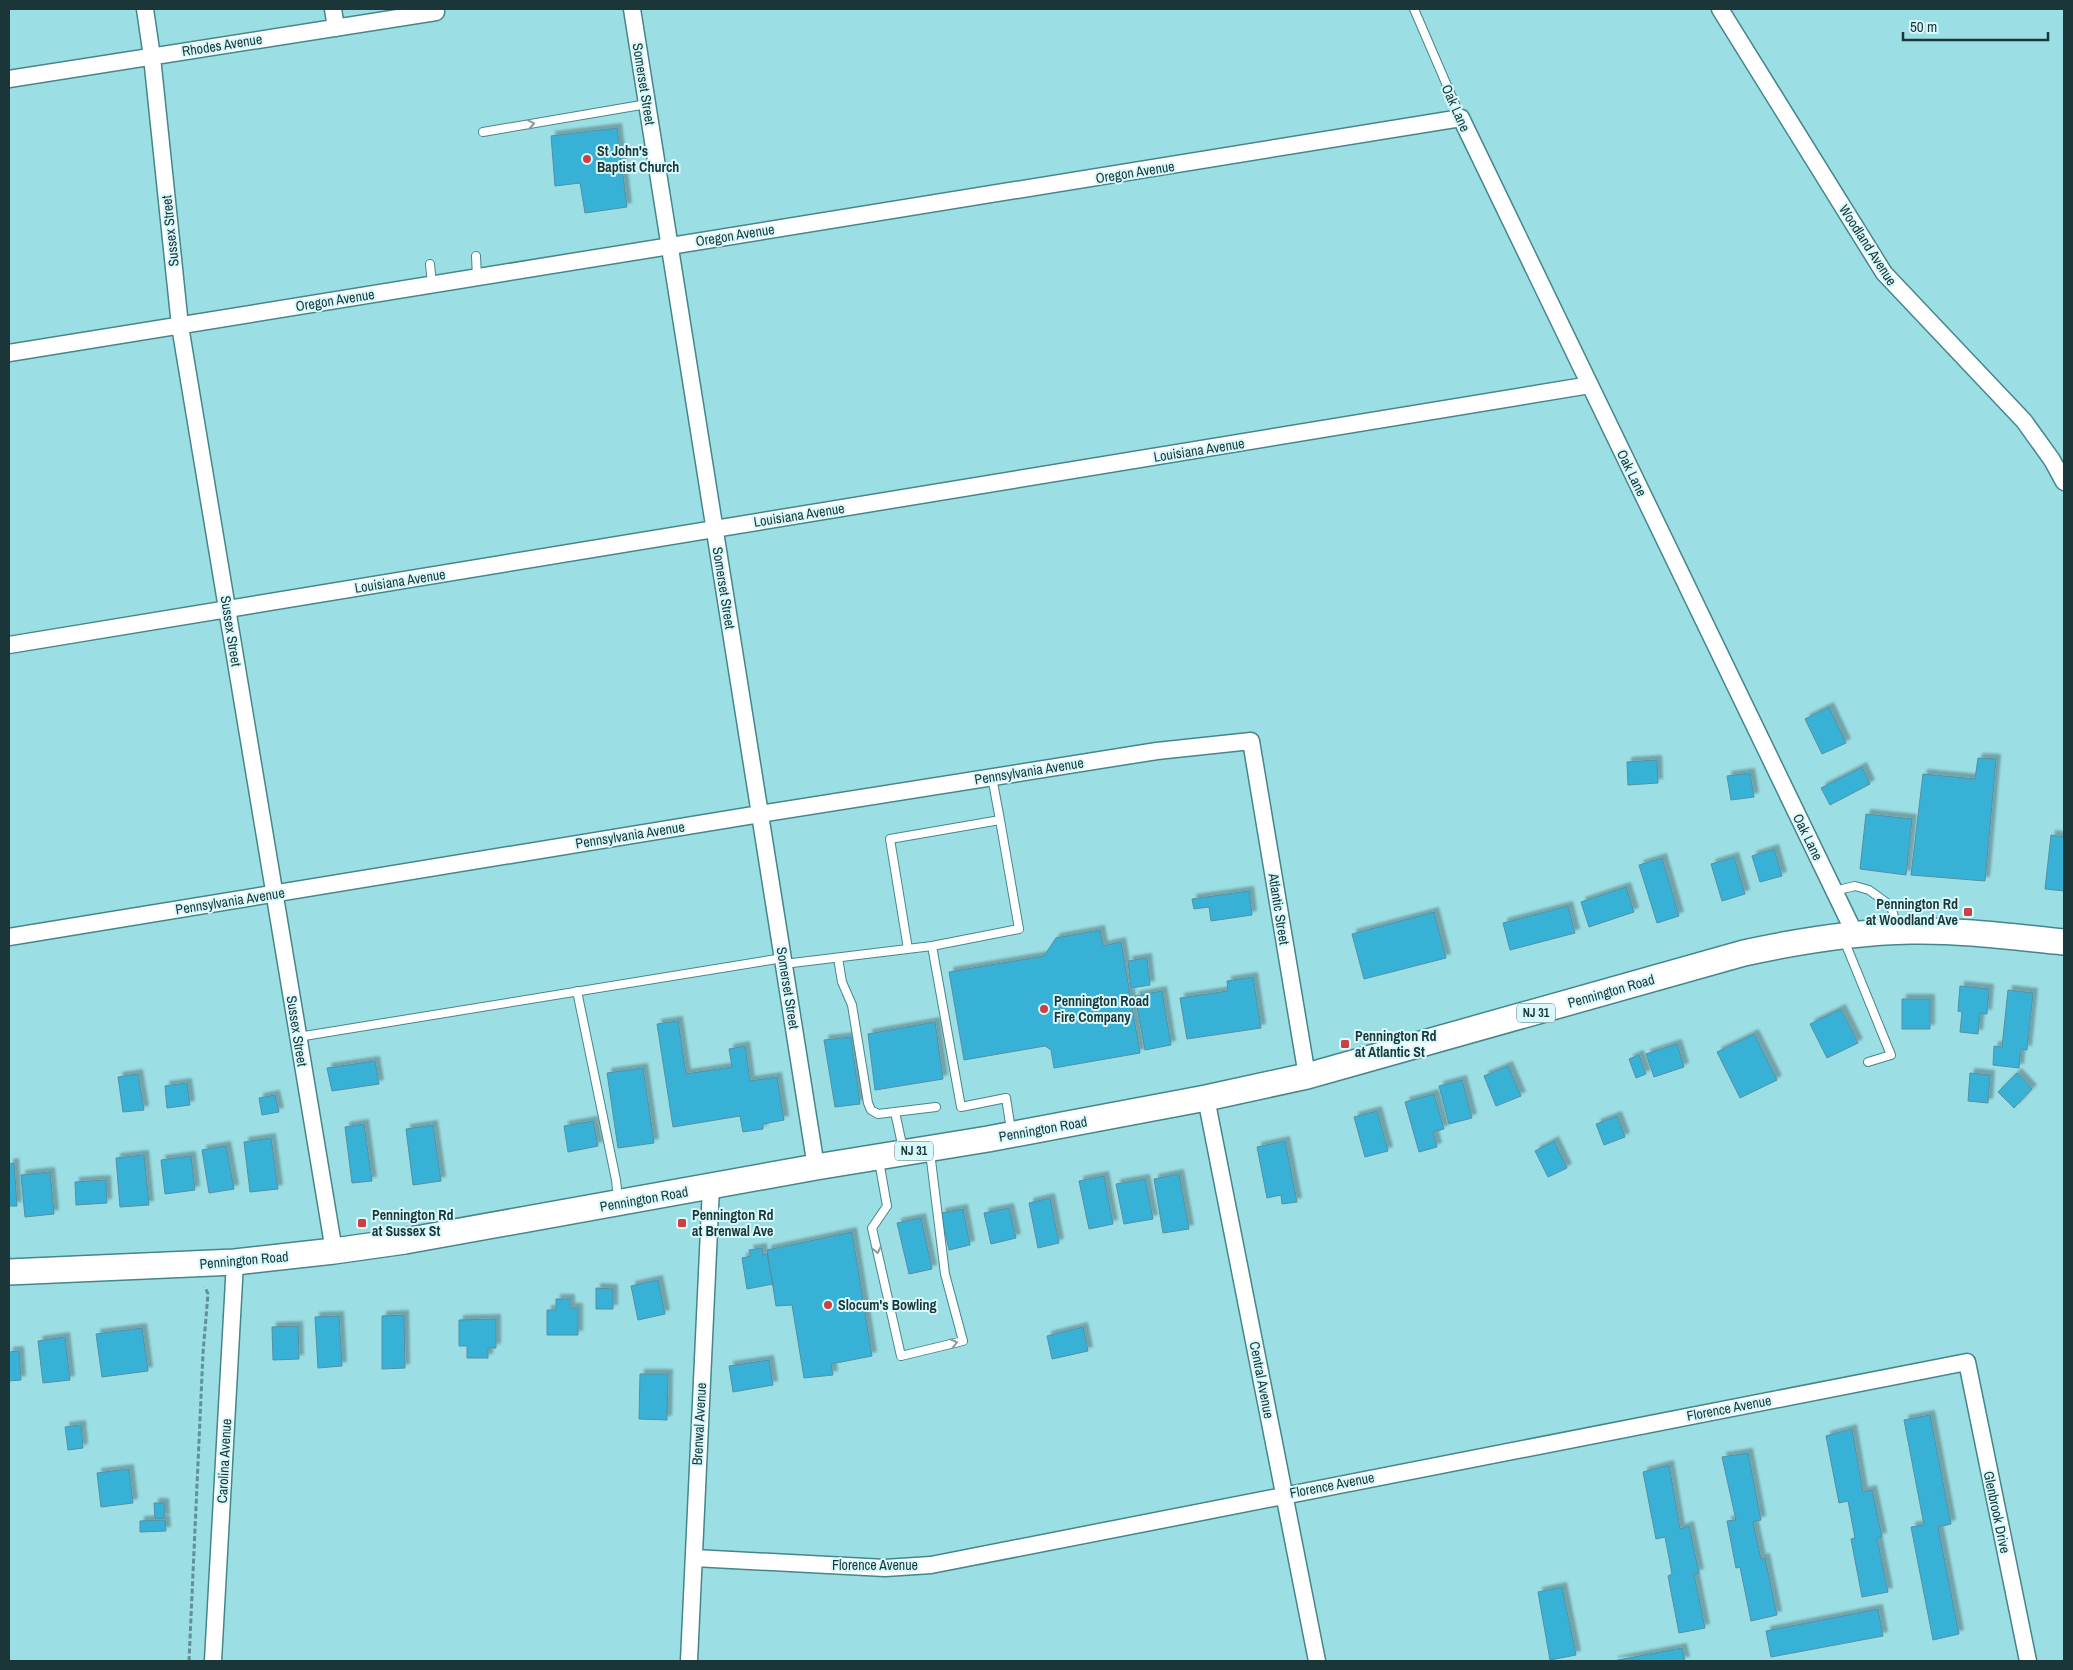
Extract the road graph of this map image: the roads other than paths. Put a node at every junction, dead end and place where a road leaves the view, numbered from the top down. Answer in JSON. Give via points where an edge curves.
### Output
{"nodes":[{"id":1,"x":145,"y":9,"type":"edge"},
{"id":2,"x":333,"y":9,"type":"edge"},
{"id":3,"x":632,"y":9,"type":"edge"},
{"id":4,"x":1414,"y":9,"type":"edge"},
{"id":5,"x":1720,"y":9,"type":"edge"},
{"id":6,"x":436,"y":12,"type":"dead end"},
{"id":7,"x":336,"y":28,"type":"junction"},
{"id":8,"x":152,"y":56,"type":"junction"},
{"id":9,"x":9,"y":79,"type":"edge"},
{"id":10,"x":647,"y":104,"type":"junction"},
{"id":11,"x":1461,"y":118,"type":"junction"},
{"id":12,"x":483,"y":132,"type":"dead end"},
{"id":13,"x":670,"y":246,"type":"junction"},
{"id":14,"x":476,"y":256,"type":"dead end"},
{"id":15,"x":430,"y":264,"type":"dead end"},
{"id":16,"x":477,"y":277,"type":"junction"},
{"id":17,"x":432,"y":284,"type":"junction"},
{"id":18,"x":180,"y":326,"type":"junction"},
{"id":19,"x":9,"y":353,"type":"edge"},
{"id":20,"x":1590,"y":385,"type":"junction"},
{"id":21,"x":2064,"y":482,"type":"edge"},
{"id":22,"x":715,"y":529,"type":"junction"},
{"id":23,"x":227,"y":610,"type":"junction"},
{"id":24,"x":9,"y":645,"type":"edge"},
{"id":25,"x":1252,"y":741,"type":"joint"},
{"id":26,"x":992,"y":777,"type":"junction"},
{"id":27,"x":760,"y":814,"type":"junction"},
{"id":28,"x":1000,"y":820,"type":"junction"},
{"id":29,"x":1834,"y":891,"type":"junction"},
{"id":30,"x":274,"y":894,"type":"junction"},
{"id":31,"x":1898,"y":932,"type":"junction"},
{"id":32,"x":1849,"y":935,"type":"junction"},
{"id":33,"x":9,"y":937,"type":"edge"},
{"id":34,"x":2064,"y":942,"type":"edge"},
{"id":35,"x":932,"y":946,"type":"junction"},
{"id":36,"x":908,"y":949,"type":"junction"},
{"id":37,"x":838,"y":958,"type":"junction"},
{"id":38,"x":784,"y":961,"type":"junction"},
{"id":39,"x":576,"y":991,"type":"junction"},
{"id":40,"x":298,"y":1037,"type":"junction"},
{"id":41,"x":1868,"y":1062,"type":"dead end"},
{"id":42,"x":1307,"y":1076,"type":"junction"},
{"id":43,"x":1206,"y":1098,"type":"junction"},
{"id":44,"x":936,"y":1107,"type":"dead end"},
{"id":45,"x":895,"y":1112,"type":"junction"},
{"id":46,"x":1011,"y":1134,"type":"junction"},
{"id":47,"x":930,"y":1148,"type":"junction"},
{"id":48,"x":903,"y":1152,"type":"junction"},
{"id":49,"x":878,"y":1157,"type":"junction"},
{"id":50,"x":816,"y":1167,"type":"junction"},
{"id":51,"x":712,"y":1187,"type":"junction"},
{"id":52,"x":618,"y":1203,"type":"junction"},
{"id":53,"x":334,"y":1251,"type":"junction"},
{"id":54,"x":235,"y":1262,"type":"junction"},
{"id":55,"x":9,"y":1272,"type":"edge"},
{"id":56,"x":1966,"y":1362,"type":"joint"},
{"id":57,"x":1284,"y":1494,"type":"junction"},
{"id":58,"x":694,"y":1558,"type":"junction"},
{"id":59,"x":213,"y":1661,"type":"edge"},
{"id":60,"x":689,"y":1661,"type":"edge"},
{"id":61,"x":1317,"y":1661,"type":"edge"},
{"id":62,"x":2028,"y":1661,"type":"edge"}],
"edges":[{"from":1,"to":8,"type":"street","name":"Sussex Street"},
{"from":2,"to":7,"type":"street"},
{"from":3,"to":10,"type":"street","name":"Somerset Street"},
{"from":4,"to":11,"type":"lane","name":"Oak Lane"},
{"from":5,"to":21,"type":"street","name":"Woodland Avenue","via":[[1884,273],[2024,421]]},
{"from":6,"to":7,"type":"street","name":"Rhodes Avenue"},
{"from":7,"to":8,"type":"street","name":"Rhodes Avenue"},
{"from":8,"to":9,"type":"street","name":"Rhodes Avenue"},
{"from":8,"to":18,"type":"street","name":"Sussex Street"},
{"from":12,"to":10,"type":"lane","one_way":true},
{"from":10,"to":13,"type":"street","name":"Somerset Street"},
{"from":11,"to":13,"type":"street","name":"Oregon Avenue"},
{"from":11,"to":20,"type":"street","name":"Oak Lane"},
{"from":13,"to":16,"type":"street","name":"Oregon Avenue"},
{"from":13,"to":22,"type":"street","name":"Somerset Street"},
{"from":14,"to":16,"type":"lane"},
{"from":15,"to":17,"type":"lane"},
{"from":16,"to":17,"type":"street","name":"Oregon Avenue"},
{"from":17,"to":18,"type":"street","name":"Oregon Avenue"},
{"from":18,"to":19,"type":"street","name":"Oregon Avenue"},
{"from":18,"to":23,"type":"street","name":"Sussex Street"},
{"from":20,"to":22,"type":"street","name":"Louisiana Avenue"},
{"from":20,"to":29,"type":"street","name":"Oak Lane"},
{"from":22,"to":23,"type":"street","name":"Louisiana Avenue"},
{"from":22,"to":27,"type":"street","name":"Somerset Street"},
{"from":23,"to":24,"type":"street","name":"Louisiana Avenue"},
{"from":23,"to":30,"type":"street","name":"Sussex Street"},
{"from":25,"to":26,"type":"street","name":"Pennsylvania Avenue","via":[[1157,751]]},
{"from":25,"to":42,"type":"street","name":"Atlantic Street"},
{"from":26,"to":27,"type":"street","name":"Pennsylvania Avenue"},
{"from":26,"to":28,"type":"lane"},
{"from":27,"to":30,"type":"street","name":"Pennsylvania Avenue"},
{"from":27,"to":38,"type":"street","name":"Somerset Street"},
{"from":28,"to":35,"type":"lane","via":[[1019,929]]},
{"from":28,"to":36,"type":"lane","via":[[890,839]]},
{"from":29,"to":31,"type":"lane","via":[[1855,886],[1869,890],[1891,906]]},
{"from":29,"to":32,"type":"street","name":"Oak Lane"},
{"from":30,"to":33,"type":"street","name":"Pennsylvania Avenue"},
{"from":30,"to":40,"type":"street","name":"Sussex Street"},
{"from":31,"to":32,"type":"main road","name":"Pennington Road","number":"NJ 31"},
{"from":31,"to":34,"type":"main road","name":"Pennington Road","number":"NJ 31","via":[[1976,933]]},
{"from":32,"to":41,"type":"lane","via":[[1891,1055]]},
{"from":32,"to":42,"type":"main road","name":"Pennington Road","number":"NJ 31","via":[[1744,953]]},
{"from":35,"to":36,"type":"lane"},
{"from":35,"to":46,"type":"lane","via":[[961,1107],[1006,1098]]},
{"from":36,"to":37,"type":"lane"},
{"from":37,"to":38,"type":"lane"},
{"from":37,"to":45,"type":"lane","via":[[842,982],[852,1005],[868,1103],[878,1114]]},
{"from":38,"to":39,"type":"lane"},
{"from":38,"to":50,"type":"street","name":"Somerset Street"},
{"from":39,"to":40,"type":"lane"},
{"from":39,"to":52,"type":"lane","via":[[616,1180]]},
{"from":40,"to":53,"type":"street","name":"Sussex Street"},
{"from":42,"to":43,"type":"main road","name":"Pennington Road","number":"NJ 31"},
{"from":43,"to":46,"type":"main road","name":"Pennington Road","number":"NJ 31"},
{"from":43,"to":57,"type":"street","name":"Central Avenue"},
{"from":44,"to":45,"type":"lane"},
{"from":45,"to":48,"type":"lane"},
{"from":46,"to":47,"type":"main road","name":"Pennington Road","number":"NJ 31"},
{"from":47,"to":48,"type":"main road","name":"Pennington Road","number":"NJ 31"},
{"from":49,"to":47,"type":"lane","one_way":true,"via":[[886,1206],[872,1228],[901,1356],[963,1341],[945,1274]]},
{"from":48,"to":49,"type":"main road","name":"Pennington Road","number":"NJ 31"},
{"from":49,"to":50,"type":"main road","name":"Pennington Road","number":"NJ 31"},
{"from":50,"to":51,"type":"main road","name":"Pennington Road","number":"NJ 31"},
{"from":51,"to":52,"type":"main road","name":"Pennington Road","number":"NJ 31"},
{"from":51,"to":58,"type":"street","name":"Brenwal Avenue"},
{"from":52,"to":53,"type":"main road","name":"Pennington Road","number":"NJ 31"},
{"from":53,"to":54,"type":"main road","name":"Pennington Road","number":"NJ 31"},
{"from":54,"to":55,"type":"main road","name":"Pennington Road","number":"NJ 31"},
{"from":54,"to":59,"type":"street","name":"Carolina Avenue"},
{"from":56,"to":57,"type":"street","name":"Florence Avenue"},
{"from":56,"to":62,"type":"street","name":"Glenbrook Drive"},
{"from":57,"to":58,"type":"street","name":"Florence Avenue","via":[[931,1565],[903,1568]]},
{"from":57,"to":61,"type":"street","name":"Central Avenue"},
{"from":58,"to":60,"type":"street","name":"Brenwal Avenue"}]}
